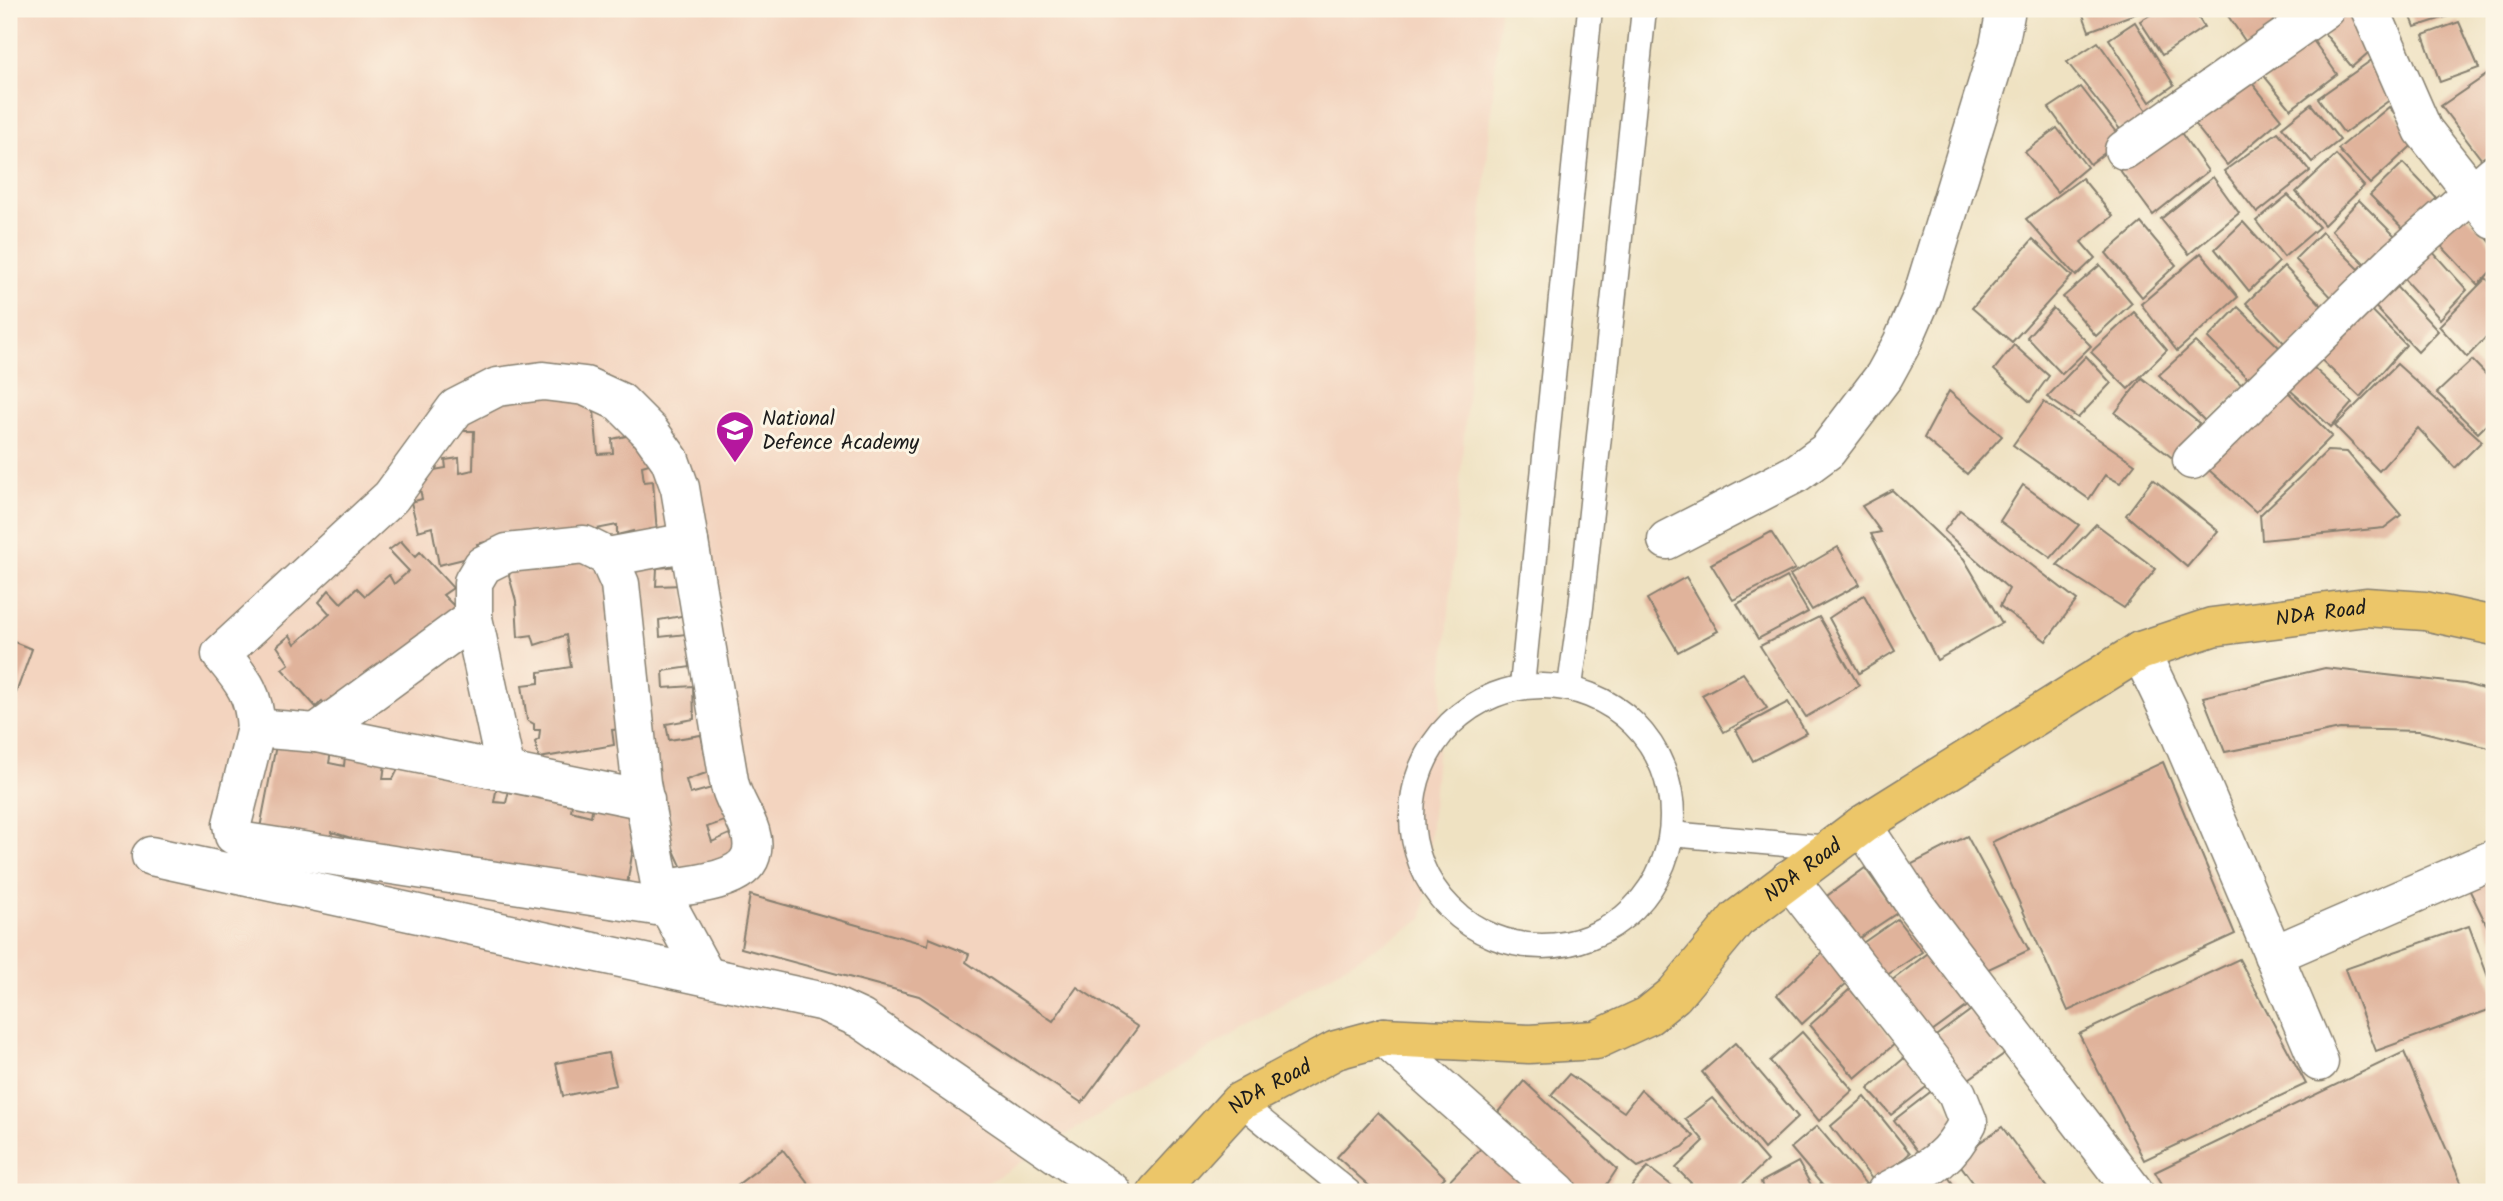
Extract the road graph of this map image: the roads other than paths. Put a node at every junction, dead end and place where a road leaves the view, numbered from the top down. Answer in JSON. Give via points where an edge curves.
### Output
{"nodes":[{"id":1,"x":1590,"y":9,"type":"edge"},
{"id":2,"x":1644,"y":9,"type":"edge"},
{"id":3,"x":2006,"y":9,"type":"edge"},
{"id":4,"x":2325,"y":9,"type":"edge"},
{"id":5,"x":2370,"y":9,"type":"edge"},
{"id":6,"x":2124,"y":150,"type":"dead end"},
{"id":7,"x":2487,"y":196,"type":"edge"},
{"id":8,"x":2192,"y":460,"type":"dead end"},
{"id":9,"x":1667,"y":540,"type":"dead end"},
{"id":10,"x":689,"y":542,"type":"junction"},
{"id":11,"x":608,"y":557,"type":"junction"},
{"id":12,"x":473,"y":618,"type":"junction"},
{"id":13,"x":2494,"y":626,"type":"edge"},
{"id":14,"x":2140,"y":651,"type":"junction"},
{"id":15,"x":1522,"y":686,"type":"junction"},
{"id":16,"x":1570,"y":686,"type":"junction"},
{"id":17,"x":256,"y":728,"type":"junction"},
{"id":18,"x":316,"y":733,"type":"junction"},
{"id":19,"x":506,"y":772,"type":"junction"},
{"id":20,"x":645,"y":800,"type":"junction"},
{"id":21,"x":1862,"y":825,"type":"junction"},
{"id":22,"x":1671,"y":834,"type":"junction"},
{"id":23,"x":1830,"y":848,"type":"junction"},
{"id":24,"x":151,"y":856,"type":"dead end"},
{"id":25,"x":2494,"y":859,"type":"edge"},
{"id":26,"x":1789,"y":879,"type":"junction"},
{"id":27,"x":665,"y":898,"type":"junction"},
{"id":28,"x":2273,"y":955,"type":"junction"},
{"id":29,"x":706,"y":976,"type":"junction"},
{"id":30,"x":1384,"y":1037,"type":"junction"},
{"id":31,"x":2319,"y":1062,"type":"dead end"},
{"id":32,"x":1239,"y":1102,"type":"junction"},
{"id":33,"x":1112,"y":1192,"type":"edge"},
{"id":34,"x":1157,"y":1192,"type":"edge"},
{"id":35,"x":1349,"y":1192,"type":"edge"},
{"id":36,"x":1558,"y":1192,"type":"edge"},
{"id":37,"x":1886,"y":1192,"type":"edge"},
{"id":38,"x":2134,"y":1192,"type":"edge"}],
"edges":[{"from":1,"to":15,"type":"lane"},
{"from":2,"to":16,"type":"lane"},
{"from":3,"to":9,"type":"street","via":[[1999,46],[1922,298],[1884,376],[1827,451],[1797,473]]},
{"from":4,"to":6,"type":"street"},
{"from":5,"to":7,"type":"street","via":[[2423,130]]},
{"from":7,"to":8,"type":"street","via":[[2394,262]]},
{"from":10,"to":11,"type":"street"},
{"from":10,"to":17,"type":"street","via":[[670,460],[620,402],[585,386],[543,381],[497,387],[456,408],[391,497],[221,654],[244,682],[255,706]]},
{"from":10,"to":27,"type":"street","via":[[730,788],[754,840],[746,866],[733,875]]},
{"from":11,"to":12,"type":"street","via":[[584,545],[507,553],[483,565],[474,582]]},
{"from":11,"to":20,"type":"street","via":[[620,584]]},
{"from":12,"to":18,"type":"street"},
{"from":12,"to":19,"type":"street"},
{"from":13,"to":14,"type":"main road","name":"NDA Road","via":[[2425,611],[2366,607],[2212,627]]},
{"from":14,"to":21,"type":"main road","name":"NDA Road"},
{"from":14,"to":28,"type":"street"},
{"from":15,"to":16,"type":"lane"},
{"from":15,"to":22,"type":"lane","via":[[1478,701],[1443,729],[1419,767],[1411,811],[1417,856],[1439,896],[1472,926],[1514,944],[1559,946],[1602,932],[1638,905],[1660,872]]},
{"from":16,"to":22,"type":"lane","via":[[1604,701],[1635,725],[1658,757],[1670,795]]},
{"from":17,"to":18,"type":"street"},
{"from":17,"to":27,"type":"street","via":[[232,824],[234,835],[245,842]]},
{"from":18,"to":19,"type":"street"},
{"from":19,"to":20,"type":"street"},
{"from":20,"to":27,"type":"street"},
{"from":21,"to":23,"type":"main road","name":"NDA Road"},
{"from":21,"to":38,"type":"street","via":[[1915,905]]},
{"from":22,"to":23,"type":"lane"},
{"from":23,"to":26,"type":"main road","name":"NDA Road"},
{"from":24,"to":29,"type":"street"},
{"from":25,"to":28,"type":"street"},
{"from":26,"to":30,"type":"main road","name":"NDA Road","via":[[1737,919],[1674,995],[1648,1016],[1596,1040],[1529,1044]]},
{"from":26,"to":37,"type":"street","via":[[1957,1094],[1968,1122],[1957,1145],[1934,1165]]},
{"from":27,"to":29,"type":"street"},
{"from":28,"to":31,"type":"street"},
{"from":29,"to":33,"type":"street","via":[[824,1002],[861,1018]]},
{"from":30,"to":32,"type":"main road","name":"NDA Road","via":[[1336,1050]]},
{"from":30,"to":36,"type":"street"},
{"from":32,"to":34,"type":"main road","name":"NDA Road"},
{"from":32,"to":35,"type":"lane"}]}
